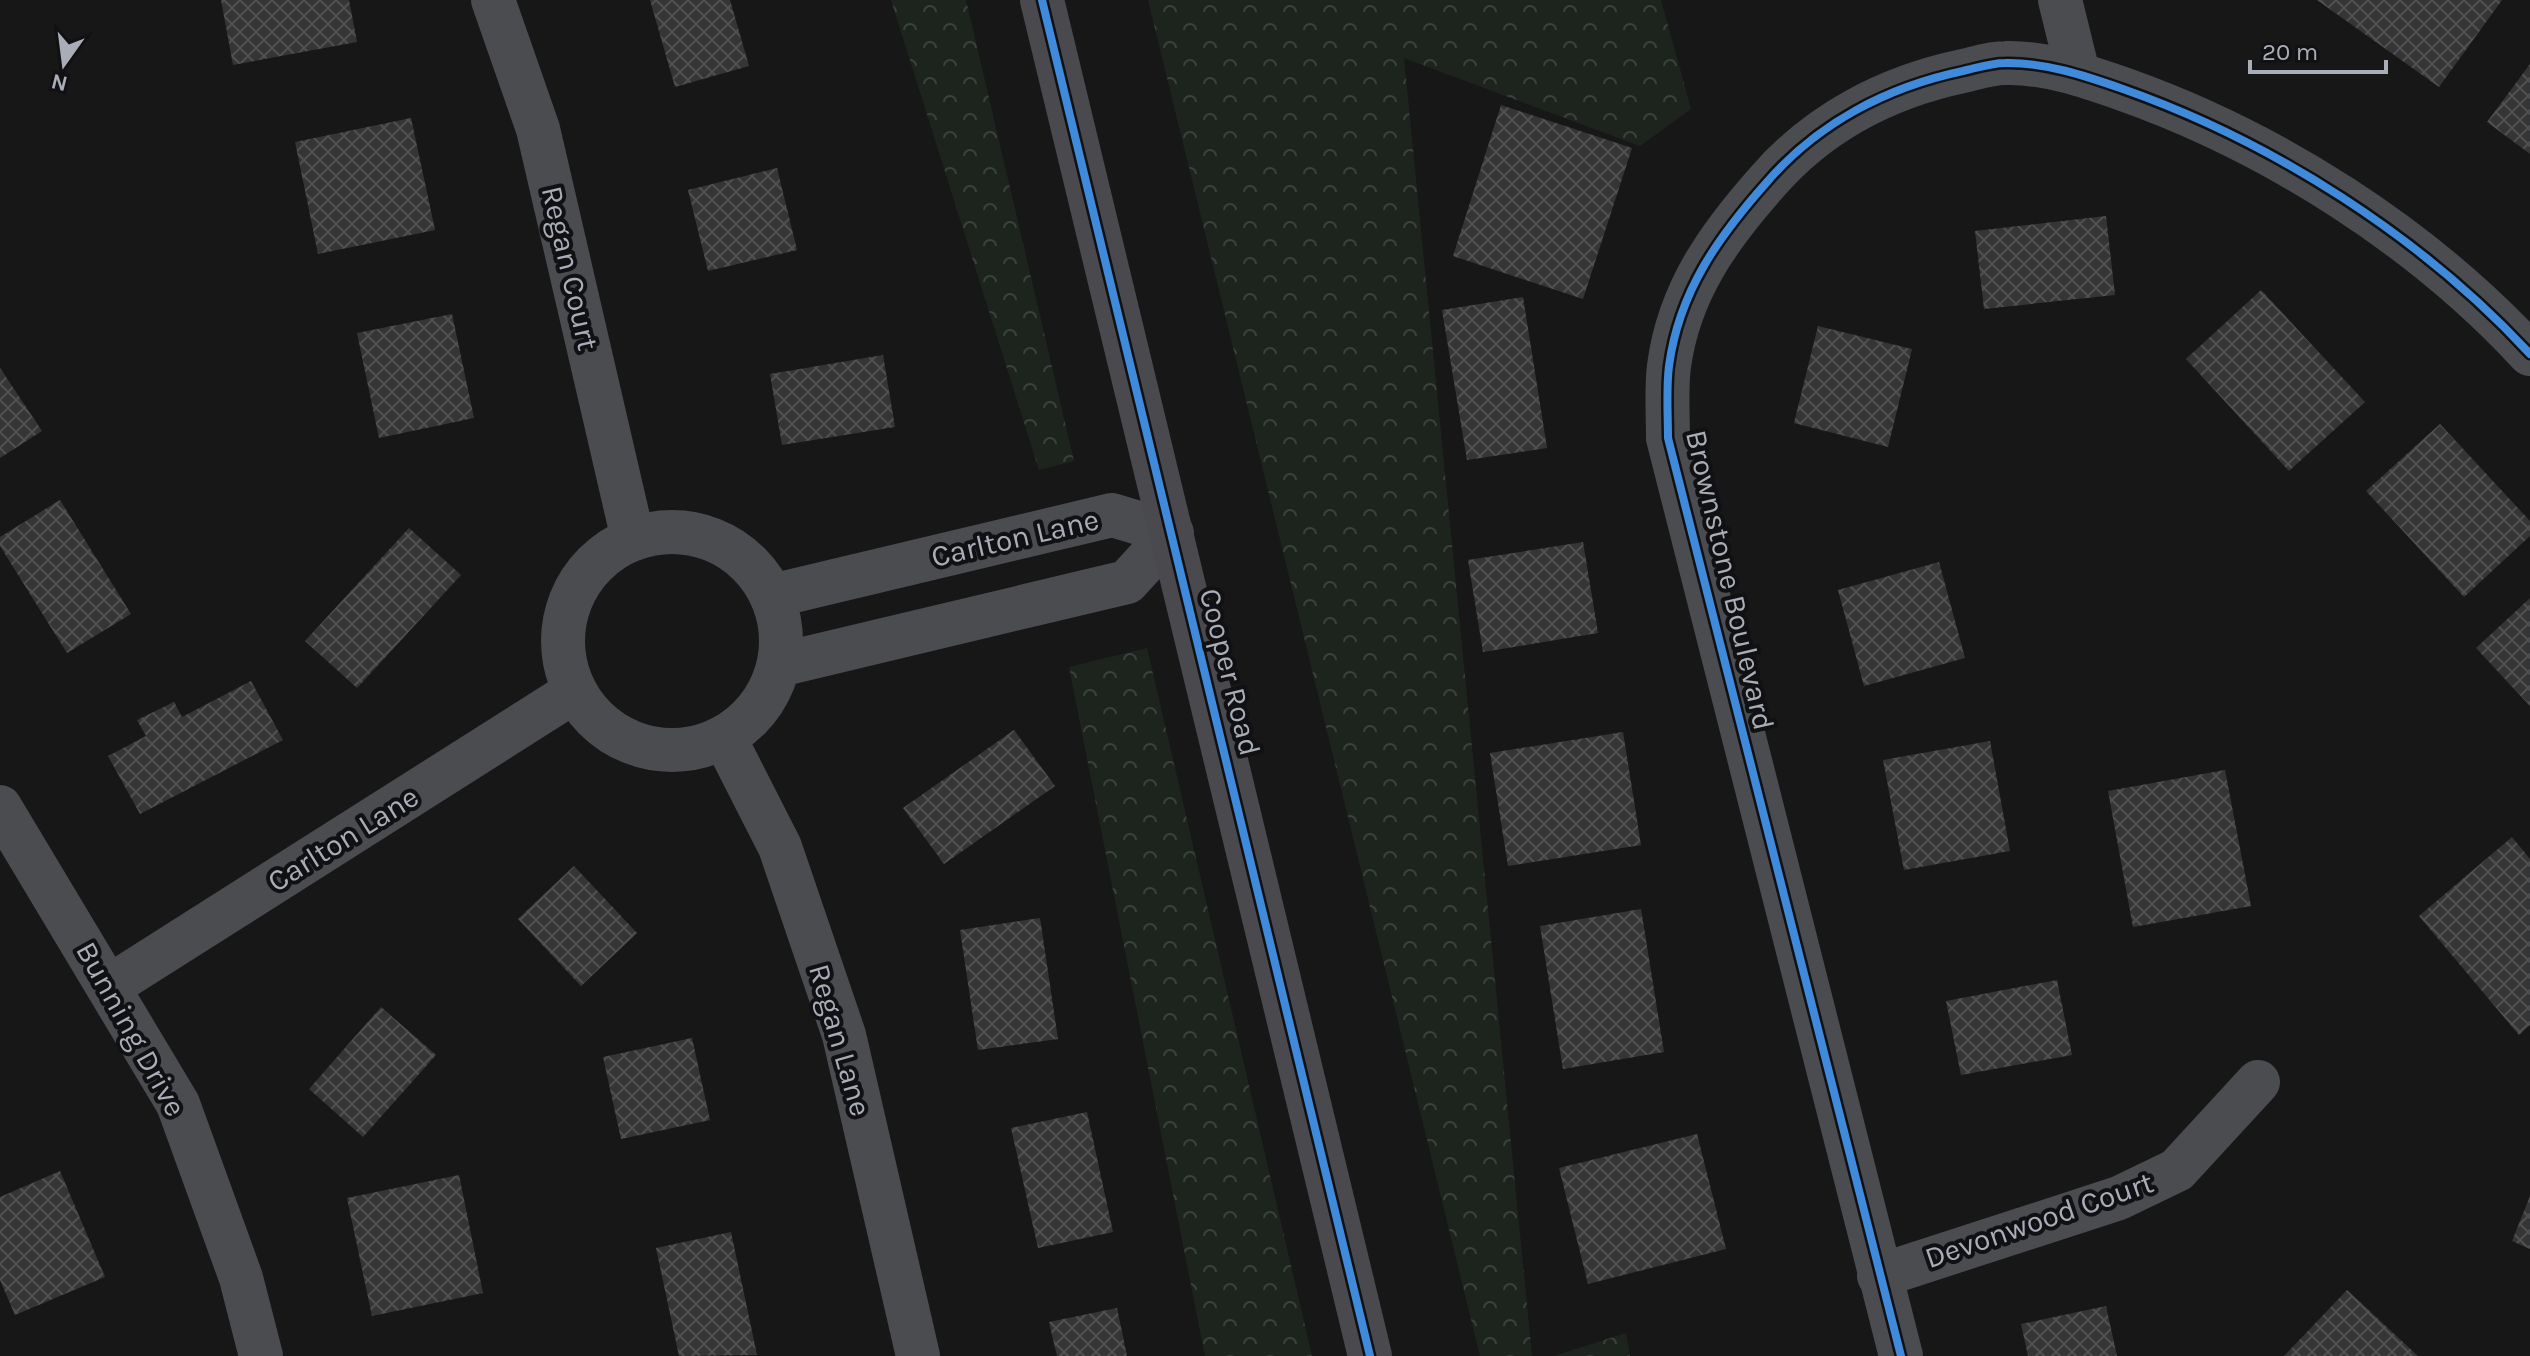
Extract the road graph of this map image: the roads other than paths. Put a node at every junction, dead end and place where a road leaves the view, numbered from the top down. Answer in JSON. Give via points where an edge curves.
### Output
{"nodes":[{"id":1,"x":493,"y":0,"type":"edge"},
{"id":2,"x":1042,"y":0,"type":"edge"},
{"id":3,"x":2060,"y":0,"type":"edge"},
{"id":4,"x":2078,"y":73,"type":"junction"},
{"id":5,"x":2530,"y":354,"type":"edge"},
{"id":6,"x":1172,"y":533,"type":"junction"},
{"id":7,"x":633,"y":539,"type":"junction"},
{"id":8,"x":772,"y":596,"type":"junction"},
{"id":9,"x":779,"y":665,"type":"junction"},
{"id":10,"x":575,"y":691,"type":"junction"},
{"id":11,"x":724,"y":737,"type":"junction"},
{"id":12,"x":0,"y":807,"type":"edge"},
{"id":13,"x":110,"y":986,"type":"junction"},
{"id":14,"x":2258,"y":1082,"type":"dead end"},
{"id":15,"x":1879,"y":1276,"type":"junction"},
{"id":16,"x":261,"y":1356,"type":"edge"},
{"id":17,"x":918,"y":1356,"type":"edge"},
{"id":18,"x":1370,"y":1356,"type":"edge"},
{"id":19,"x":1901,"y":1356,"type":"edge"}],
"edges":[{"from":1,"to":7,"type":"street","name":"Regan Court","via":[[538,129]]},
{"from":2,"to":6,"type":"street","name":"Cooper Road"},
{"from":3,"to":4,"type":"street"},
{"from":4,"to":5,"type":"street","name":"Brownstone Boulevard","via":[[2190,113],[2354,205],[2447,273]]},
{"from":4,"to":15,"type":"street","name":"Brownstone Boulevard","via":[[2004,63],[1928,78],[1852,110],[1790,155],[1724,231],[1685,301],[1669,366],[1668,438]]},
{"from":6,"to":8,"type":"street","name":"Carlton Lane","via":[[1112,515]]},
{"from":6,"to":9,"type":"street","via":[[1127,582]]},
{"from":6,"to":18,"type":"street","name":"Cooper Road"},
{"from":7,"to":8,"type":"street","via":[[680,532],[725,545],[744,558]]},
{"from":7,"to":10,"type":"street","via":[[606,553],[569,602],[564,662]]},
{"from":8,"to":9,"type":"street","via":[[782,642]]},
{"from":9,"to":11,"type":"street","via":[[759,708]]},
{"from":10,"to":11,"type":"street","via":[[598,722],[649,748],[687,749]]},
{"from":10,"to":13,"type":"street","name":"Carlton Lane"},
{"from":11,"to":17,"type":"street","name":"Regan Lane","via":[[780,847],[844,1035]]},
{"from":12,"to":13,"type":"street","name":"Bunning Drive"},
{"from":13,"to":16,"type":"street","name":"Bunning Drive","via":[[178,1104],[241,1278]]},
{"from":14,"to":15,"type":"street","name":"Devonwood Court","via":[[2177,1170],[2119,1198]]},
{"from":15,"to":19,"type":"street","name":"Brownstone Boulevard"}]}
